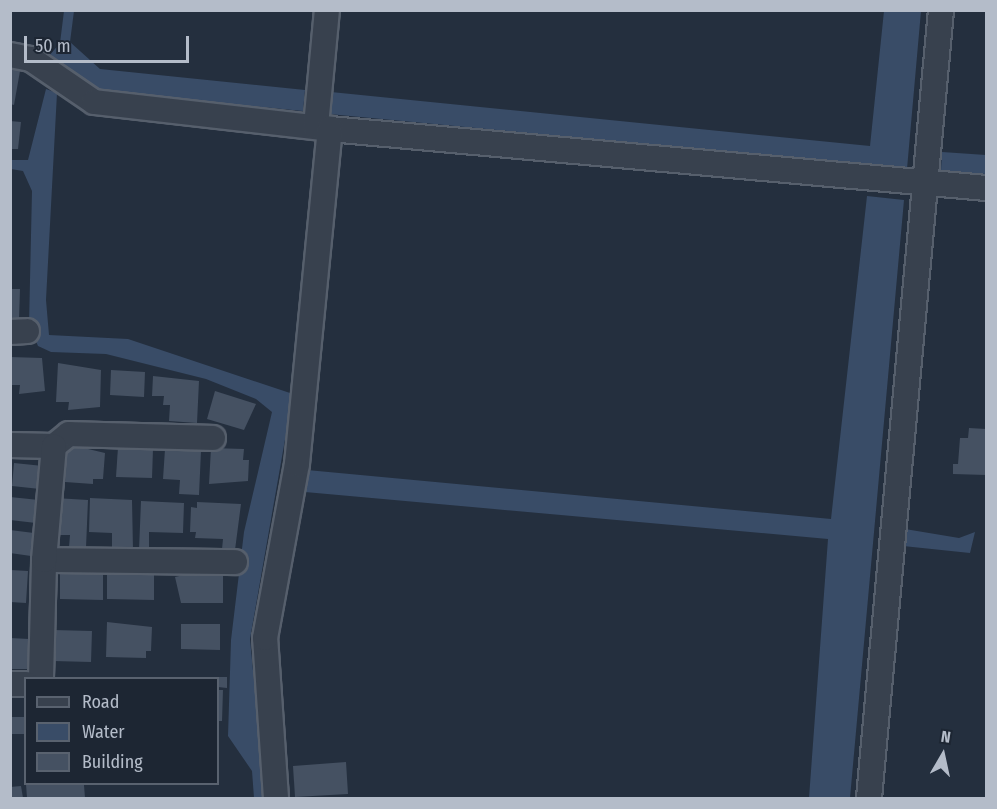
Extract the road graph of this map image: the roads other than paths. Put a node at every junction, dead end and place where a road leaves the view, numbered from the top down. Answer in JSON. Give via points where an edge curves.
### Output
{"nodes":[{"id":1,"x":327,"y":10,"type":"edge"},
{"id":2,"x":941,"y":10,"type":"edge"},
{"id":3,"x":10,"y":55,"type":"edge"},
{"id":4,"x":323,"y":127,"type":"junction"},
{"id":5,"x":924,"y":184,"type":"junction"},
{"id":6,"x":987,"y":188,"type":"edge"},
{"id":7,"x":213,"y":438,"type":"dead end"},
{"id":8,"x":10,"y":445,"type":"edge"},
{"id":9,"x":54,"y":446,"type":"junction"},
{"id":10,"x":44,"y":560,"type":"junction"},
{"id":11,"x":235,"y":562,"type":"dead end"},
{"id":12,"x":41,"y":677,"type":"edge"},
{"id":13,"x":276,"y":798,"type":"edge"},
{"id":14,"x":869,"y":798,"type":"edge"}],
"edges":[{"from":1,"to":4,"type":"street"},
{"from":2,"to":5,"type":"street"},
{"from":3,"to":4,"type":"street","via":[[31,59],[94,102]]},
{"from":4,"to":5,"type":"street"},
{"from":4,"to":13,"type":"street","via":[[297,464],[265,638]]},
{"from":5,"to":6,"type":"street"},
{"from":5,"to":14,"type":"street"},
{"from":7,"to":9,"type":"street","via":[[69,434]]},
{"from":8,"to":9,"type":"street"},
{"from":9,"to":10,"type":"street"},
{"from":10,"to":11,"type":"street"},
{"from":10,"to":12,"type":"street"}]}
